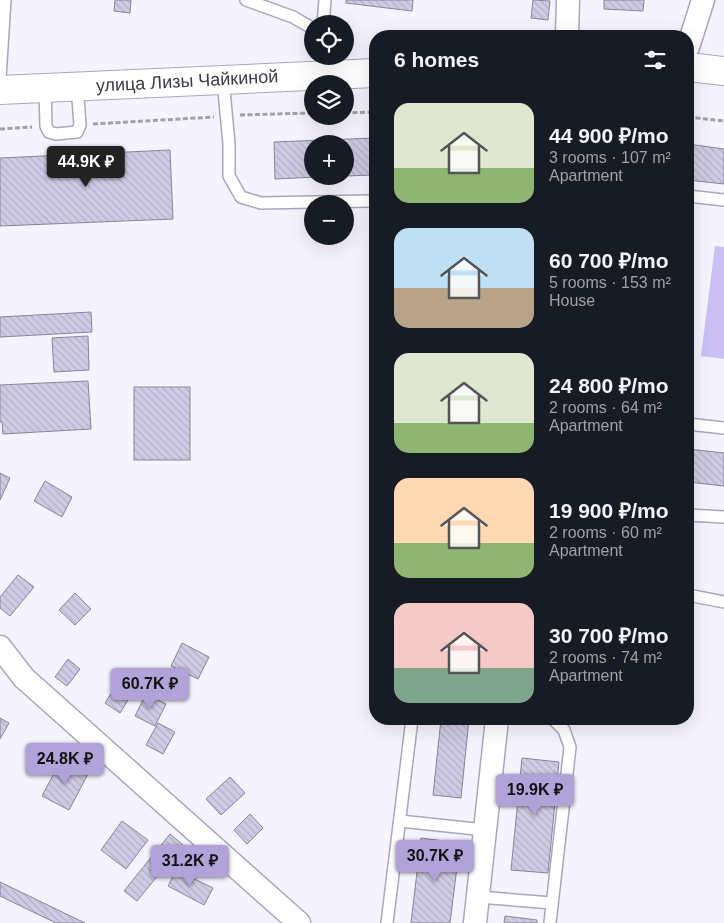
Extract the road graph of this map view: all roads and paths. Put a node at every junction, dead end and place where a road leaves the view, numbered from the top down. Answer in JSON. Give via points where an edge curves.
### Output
{"nodes":[{"id":1,"x":5,"y":0,"type":"edge"},
{"id":2,"x":246,"y":0,"type":"edge"},
{"id":3,"x":325,"y":0,"type":"edge"},
{"id":4,"x":568,"y":0,"type":"edge"},
{"id":5,"x":703,"y":0,"type":"edge"},
{"id":6,"x":323,"y":15,"type":"edge"},
{"id":7,"x":304,"y":23,"type":"edge"},
{"id":8,"x":567,"y":30,"type":"edge"},
{"id":9,"x":693,"y":30,"type":"edge"},
{"id":10,"x":324,"y":66,"type":"edge"},
{"id":11,"x":694,"y":68,"type":"edge"},
{"id":12,"x":724,"y":71,"type":"edge"},
{"id":13,"x":369,"y":72,"type":"edge"},
{"id":14,"x":0,"y":78,"type":"edge"},
{"id":15,"x":223,"y":79,"type":"junction"},
{"id":16,"x":77,"y":86,"type":"junction"},
{"id":17,"x":45,"y":88,"type":"junction"},
{"id":18,"x":0,"y":90,"type":"edge"},
{"id":19,"x":369,"y":112,"type":"edge"},
{"id":20,"x":304,"y":113,"type":"edge"},
{"id":21,"x":354,"y":113,"type":"edge"},
{"id":22,"x":226,"y":116,"type":"junction"},
{"id":23,"x":694,"y":118,"type":"edge"},
{"id":24,"x":724,"y":121,"type":"edge"},
{"id":25,"x":80,"y":124,"type":"junction"},
{"id":26,"x":46,"y":126,"type":"junction"},
{"id":27,"x":0,"y":129,"type":"edge"},
{"id":28,"x":694,"y":197,"type":"edge"},
{"id":29,"x":724,"y":200,"type":"edge"},
{"id":30,"x":369,"y":201,"type":"dead end"},
{"id":31,"x":694,"y":425,"type":"edge"},
{"id":32,"x":724,"y":428,"type":"edge"},
{"id":33,"x":694,"y":515,"type":"edge"},
{"id":34,"x":724,"y":517,"type":"edge"},
{"id":35,"x":694,"y":596,"type":"edge"},
{"id":36,"x":724,"y":602,"type":"edge"},
{"id":37,"x":0,"y":647,"type":"edge"},
{"id":38,"x":411,"y":725,"type":"edge"},
{"id":39,"x":496,"y":725,"type":"edge"},
{"id":40,"x":559,"y":725,"type":"edge"},
{"id":41,"x":400,"y":821,"type":"junction"},
{"id":42,"x":485,"y":830,"type":"junction"},
{"id":43,"x":478,"y":897,"type":"junction"},
{"id":44,"x":552,"y":903,"type":"junction"},
{"id":45,"x":299,"y":923,"type":"edge"},
{"id":46,"x":387,"y":923,"type":"edge"},
{"id":47,"x":475,"y":923,"type":"edge"},
{"id":48,"x":550,"y":923,"type":"edge"}],
"edges":[{"from":1,"to":14,"type":"lane"},
{"from":2,"to":7,"type":"lane"},
{"from":3,"to":6,"type":"lane"},
{"from":4,"to":8,"type":"street"},
{"from":5,"to":9,"type":"street"},
{"from":10,"to":13,"type":"street","name":"улица Лизы Чайкиной"},
{"from":10,"to":15,"type":"street","name":"улица Лизы Чайкиной"},
{"from":11,"to":12,"type":"street"},
{"from":15,"to":16,"type":"street","name":"улица Лизы Чайкиной"},
{"from":15,"to":22,"type":"lane"},
{"from":16,"to":17,"type":"street","name":"улица Лизы Чайкиной"},
{"from":16,"to":25,"type":"lane"},
{"from":17,"to":18,"type":"street","name":"улица Лизы Чайкиной"},
{"from":17,"to":26,"type":"lane"},
{"from":19,"to":21,"type":"path"},
{"from":20,"to":22,"type":"path"},
{"from":22,"to":25,"type":"path"},
{"from":22,"to":30,"type":"lane","via":[[229,176],[241,197],[261,203]]},
{"from":23,"to":24,"type":"path"},
{"from":25,"to":26,"type":"lane","via":[[77,132],[72,133],[49,132]]},
{"from":26,"to":27,"type":"path"},
{"from":28,"to":29,"type":"lane"},
{"from":31,"to":32,"type":"lane"},
{"from":33,"to":34,"type":"lane"},
{"from":35,"to":36,"type":"lane"},
{"from":37,"to":45,"type":"street","via":[[24,678]]},
{"from":38,"to":41,"type":"lane"},
{"from":39,"to":42,"type":"street"},
{"from":40,"to":44,"type":"lane","via":[[570,747]]},
{"from":41,"to":42,"type":"lane"},
{"from":41,"to":46,"type":"lane"},
{"from":42,"to":43,"type":"street"},
{"from":43,"to":44,"type":"lane"},
{"from":43,"to":47,"type":"street"},
{"from":44,"to":48,"type":"lane"}]}
